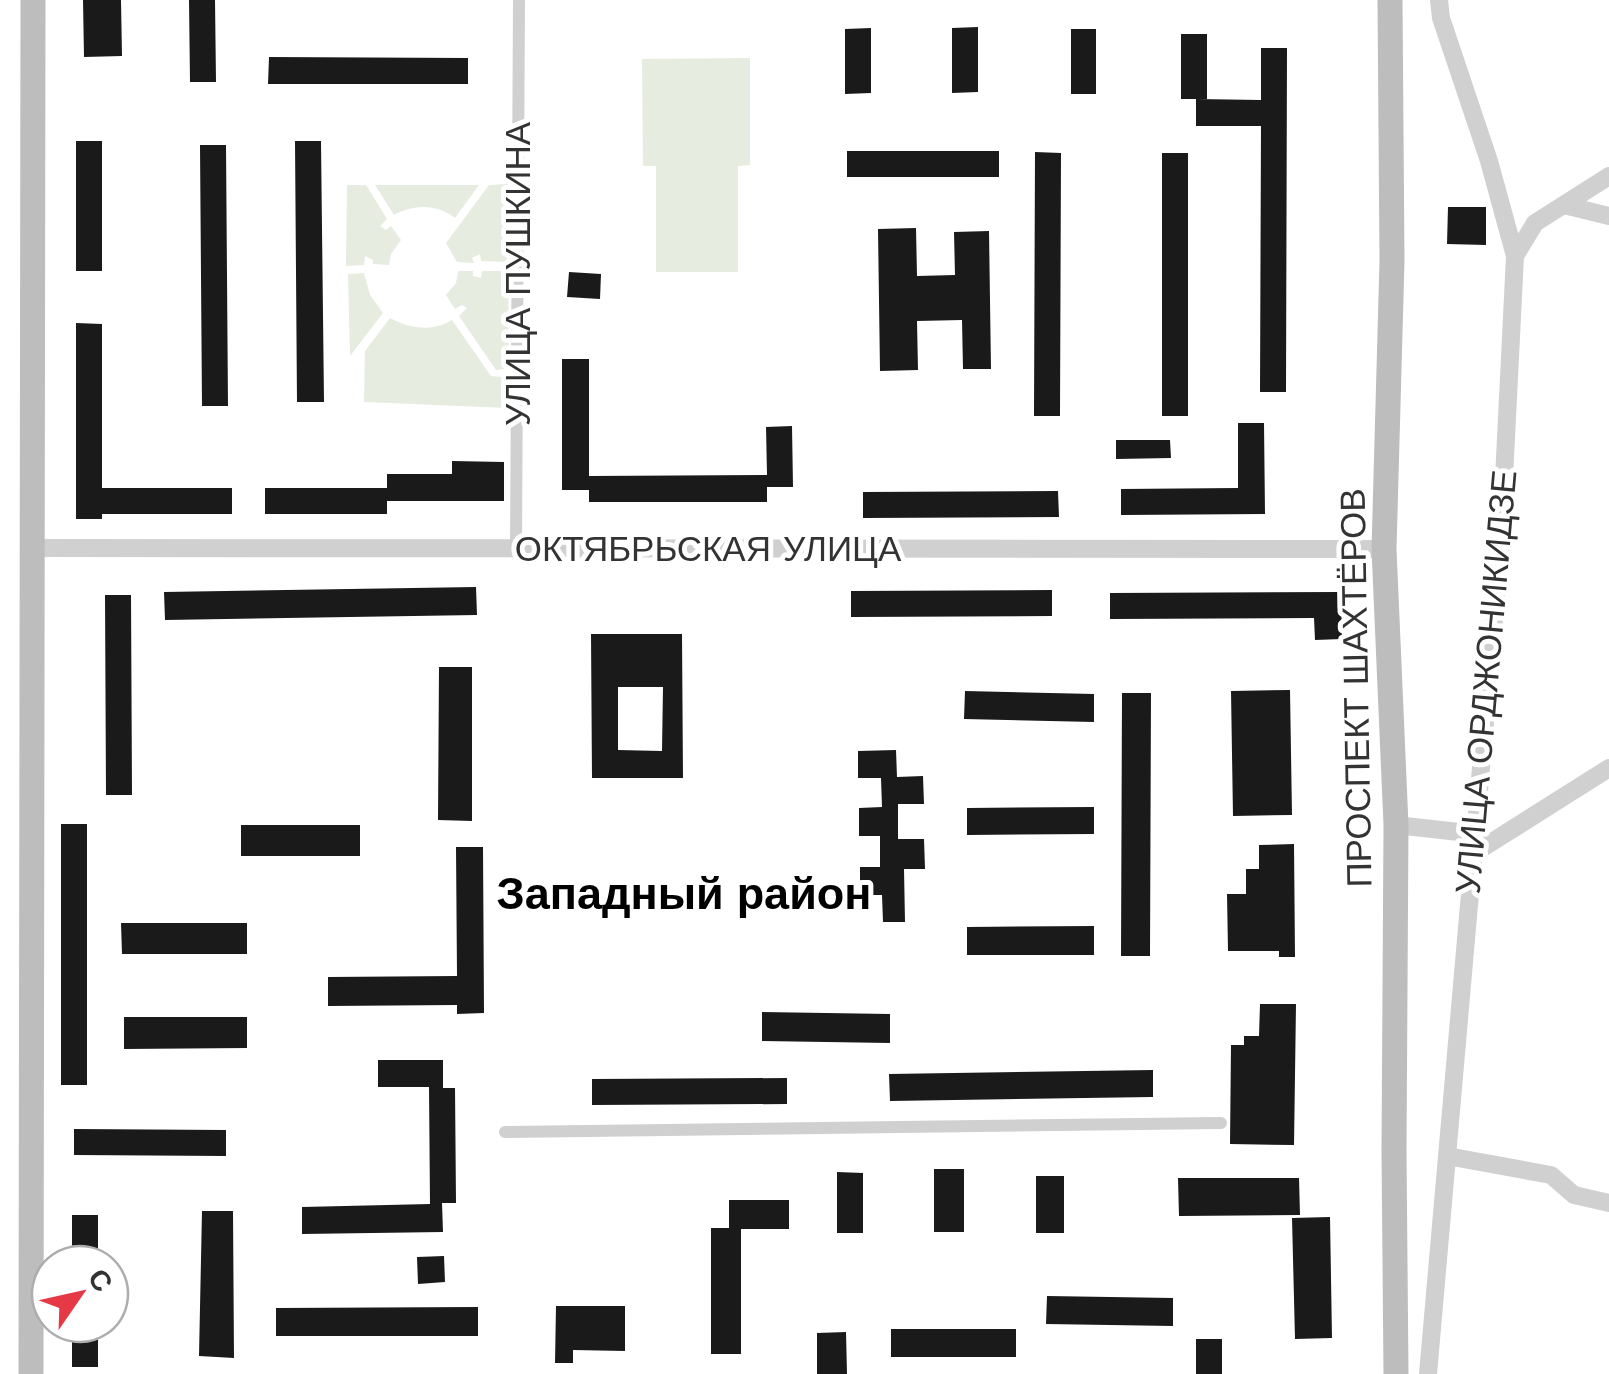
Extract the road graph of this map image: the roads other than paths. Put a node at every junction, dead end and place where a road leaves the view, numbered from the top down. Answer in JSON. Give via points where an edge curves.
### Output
{"nodes":[{"id":1,"x":33,"y":0,"type":"edge"},
{"id":2,"x":519,"y":0,"type":"edge"},
{"id":3,"x":1390,"y":0,"type":"edge"},
{"id":4,"x":1440,"y":0,"type":"edge"},
{"id":5,"x":1609,"y":176,"type":"edge"},
{"id":6,"x":1564,"y":205,"type":"junction"},
{"id":7,"x":1609,"y":216,"type":"edge"},
{"id":8,"x":1515,"y":256,"type":"junction"},
{"id":9,"x":32,"y":548,"type":"junction"},
{"id":10,"x":516,"y":549,"type":"junction"},
{"id":11,"x":1384,"y":549,"type":"junction"},
{"id":12,"x":1609,"y":768,"type":"edge"},
{"id":13,"x":1396,"y":825,"type":"junction"},
{"id":14,"x":1477,"y":834,"type":"junction"},
{"id":15,"x":1473,"y":854,"type":"junction"},
{"id":16,"x":1221,"y":1123,"type":"dead end"},
{"id":17,"x":505,"y":1132,"type":"dead end"},
{"id":18,"x":1447,"y":1156,"type":"junction"},
{"id":19,"x":1609,"y":1203,"type":"edge"},
{"id":20,"x":31,"y":1374,"type":"edge"},
{"id":21,"x":1396,"y":1374,"type":"edge"},
{"id":22,"x":1428,"y":1374,"type":"edge"}],
"edges":[{"from":1,"to":9,"type":"main road"},
{"from":2,"to":10,"type":"street","name":"УЛИЦА ПУШКИНА"},
{"from":3,"to":11,"type":"main road","name":"ПРОСПЕКТ ШАХТЁРОВ"},
{"from":4,"to":8,"type":"street","name":"УЛИЦА ОРДЖОНИКИДЗЕ"},
{"from":5,"to":6,"type":"street"},
{"from":6,"to":7,"type":"street"},
{"from":6,"to":8,"type":"street","via":[[1535,222]]},
{"from":8,"to":14,"type":"street","name":"УЛИЦА ОРДЖОНИКИДЗЕ"},
{"from":9,"to":10,"type":"street","name":"ОКТЯБРЬСКАЯ УЛИЦА"},
{"from":9,"to":20,"type":"main road"},
{"from":10,"to":11,"type":"street","name":"ОКТЯБРЬСКАЯ УЛИЦА"},
{"from":11,"to":13,"type":"main road","name":"ПРОСПЕКТ ШАХТЁРОВ"},
{"from":12,"to":15,"type":"street"},
{"from":13,"to":14,"type":"street"},
{"from":13,"to":21,"type":"main road","name":"ПРОСПЕКТ ШАХТЁРОВ"},
{"from":14,"to":15,"type":"street","name":"УЛИЦА ОРДЖОНИКИДЗЕ"},
{"from":15,"to":18,"type":"street","name":"УЛИЦА ОРДЖОНИКИДЗЕ"},
{"from":16,"to":17,"type":"street"},
{"from":18,"to":19,"type":"street","via":[[1551,1175],[1574,1195]]},
{"from":18,"to":22,"type":"street","name":"УЛИЦА ОРДЖОНИКИДЗЕ"}]}
